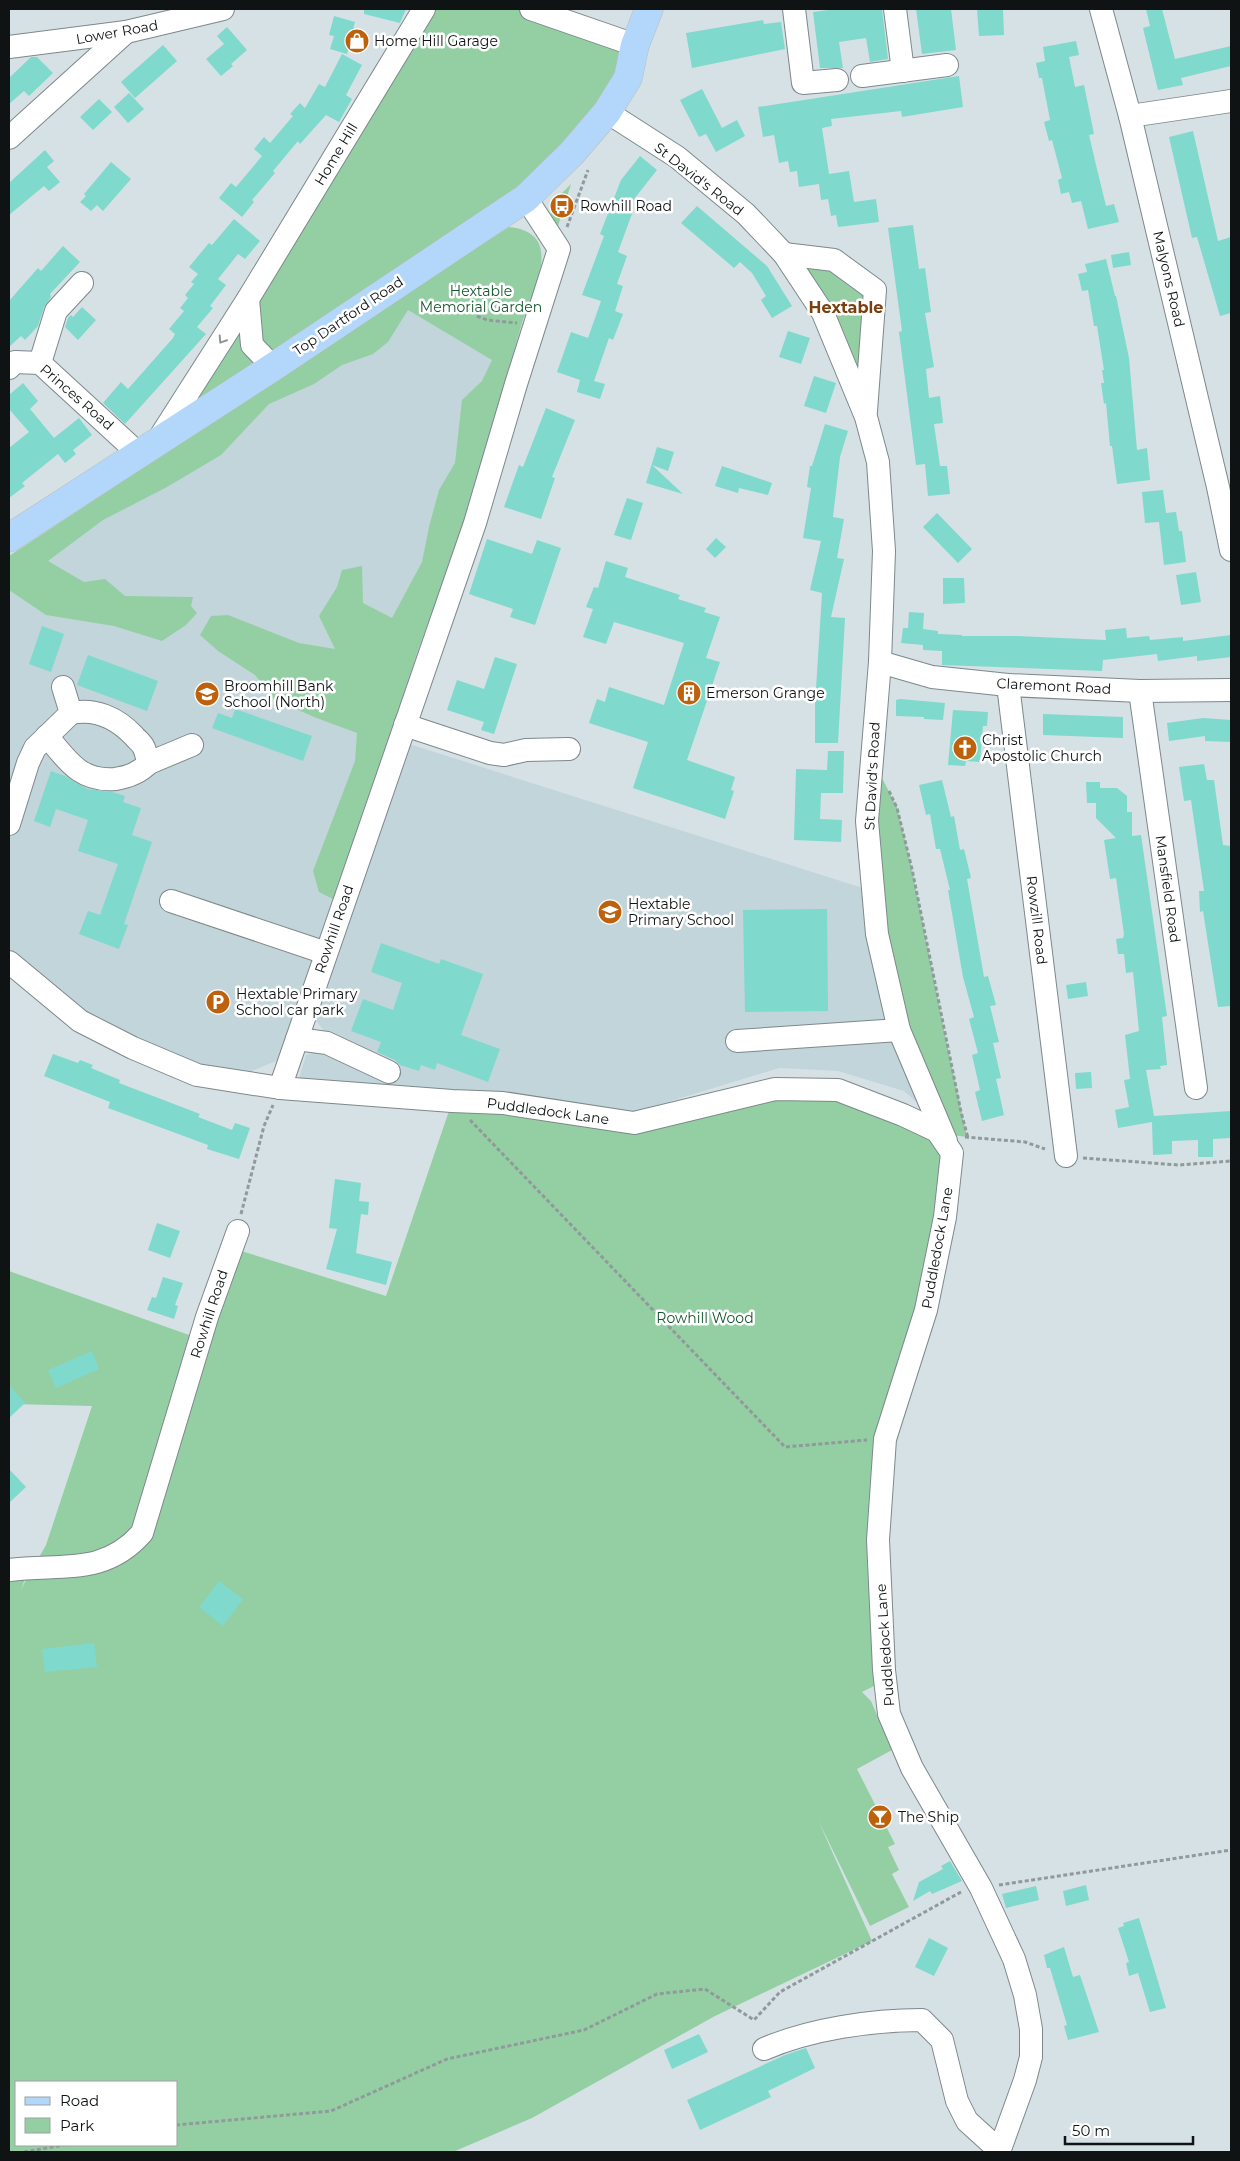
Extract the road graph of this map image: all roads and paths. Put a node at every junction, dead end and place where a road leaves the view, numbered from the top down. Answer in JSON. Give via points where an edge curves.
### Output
{"nodes":[{"id":1,"x":223,"y":9,"type":"edge"},
{"id":2,"x":424,"y":9,"type":"edge"},
{"id":3,"x":531,"y":9,"type":"edge"},
{"id":4,"x":649,"y":9,"type":"edge"},
{"id":5,"x":794,"y":9,"type":"edge"},
{"id":6,"x":895,"y":9,"type":"edge"},
{"id":7,"x":1101,"y":9,"type":"edge"},
{"id":8,"x":126,"y":32,"type":"junction"},
{"id":9,"x":635,"y":45,"type":"junction"},
{"id":10,"x":9,"y":47,"type":"edge"},
{"id":11,"x":947,"y":65,"type":"dead end"},
{"id":12,"x":903,"y":71,"type":"junction"},
{"id":13,"x":862,"y":76,"type":"dead end"},
{"id":14,"x":837,"y":80,"type":"dead end"},
{"id":15,"x":1231,"y":100,"type":"edge"},
{"id":16,"x":607,"y":112,"type":"junction"},
{"id":17,"x":1130,"y":116,"type":"junction"},
{"id":18,"x":9,"y":138,"type":"edge"},
{"id":19,"x":589,"y":167,"type":"dead end"},
{"id":20,"x":526,"y":198,"type":"junction"},
{"id":21,"x":559,"y":249,"type":"junction"},
{"id":22,"x":784,"y":254,"type":"junction"},
{"id":23,"x":82,"y":283,"type":"dead end"},
{"id":24,"x":248,"y":299,"type":"junction"},
{"id":25,"x":477,"y":316,"type":"dead end"},
{"id":26,"x":534,"y":327,"type":"junction"},
{"id":27,"x":40,"y":363,"type":"junction"},
{"id":28,"x":273,"y":366,"type":"junction"},
{"id":29,"x":9,"y":368,"type":"edge"},
{"id":30,"x":866,"y":417,"type":"junction"},
{"id":31,"x":147,"y":448,"type":"junction"},
{"id":32,"x":9,"y":538,"type":"edge"},
{"id":33,"x":1231,"y":550,"type":"edge"},
{"id":34,"x":880,"y":662,"type":"junction"},
{"id":35,"x":1008,"y":685,"type":"junction"},
{"id":36,"x":63,"y":687,"type":"dead end"},
{"id":37,"x":1231,"y":690,"type":"edge"},
{"id":38,"x":1140,"y":691,"type":"junction"},
{"id":39,"x":71,"y":713,"type":"junction"},
{"id":40,"x":405,"y":725,"type":"junction"},
{"id":41,"x":47,"y":736,"type":"junction"},
{"id":42,"x":192,"y":745,"type":"dead end"},
{"id":43,"x":569,"y":749,"type":"dead end"},
{"id":44,"x":149,"y":763,"type":"junction"},
{"id":45,"x":871,"y":768,"type":"junction"},
{"id":46,"x":9,"y":824,"type":"edge"},
{"id":47,"x":171,"y":901,"type":"dead end"},
{"id":48,"x":326,"y":953,"type":"junction"},
{"id":49,"x":9,"y":962,"type":"edge"},
{"id":50,"x":898,"y":1030,"type":"junction"},
{"id":51,"x":297,"y":1039,"type":"junction"},
{"id":52,"x":737,"y":1041,"type":"dead end"},
{"id":53,"x":389,"y":1072,"type":"dead end"},
{"id":54,"x":280,"y":1088,"type":"junction"},
{"id":55,"x":1196,"y":1088,"type":"dead end"},
{"id":56,"x":452,"y":1101,"type":"junction"},
{"id":57,"x":952,"y":1153,"type":"junction"},
{"id":58,"x":1066,"y":1156,"type":"junction"},
{"id":59,"x":1231,"y":1161,"type":"edge"},
{"id":60,"x":238,"y":1230,"type":"joint"},
{"id":61,"x":885,"y":1439,"type":"junction"},
{"id":62,"x":9,"y":1570,"type":"edge"},
{"id":63,"x":1231,"y":1850,"type":"edge"},
{"id":64,"x":981,"y":1888,"type":"junction"},
{"id":65,"x":764,"y":2049,"type":"dead end"},
{"id":66,"x":178,"y":2125,"type":"edge"},
{"id":67,"x":58,"y":2146,"type":"edge"},
{"id":68,"x":999,"y":2151,"type":"edge"},
{"id":69,"x":24,"y":2152,"type":"edge"}],
"edges":[{"from":1,"to":8,"type":"street","name":"Lower Road"},
{"from":2,"to":24,"type":"street","name":"Home Hill"},
{"from":3,"to":9,"type":"street"},
{"from":4,"to":9,"type":"main road","name":"Top Dartford Road"},
{"from":5,"to":14,"type":"street","via":[[803,83]]},
{"from":6,"to":12,"type":"street"},
{"from":7,"to":17,"type":"street","name":"Malyons Road"},
{"from":8,"to":10,"type":"street","name":"Lower Road"},
{"from":8,"to":18,"type":"street"},
{"from":9,"to":16,"type":"main road","name":"Top Dartford Road","via":[[628,78]]},
{"from":11,"to":12,"type":"street"},
{"from":12,"to":13,"type":"street"},
{"from":15,"to":17,"type":"street"},
{"from":16,"to":20,"type":"main road","name":"Top Dartford Road","via":[[572,153]]},
{"from":16,"to":22,"type":"street","name":"St David's Road","via":[[677,157],[746,214]]},
{"from":17,"to":33,"type":"street","name":"Malyons Road"},
{"from":19,"to":21,"type":"path"},
{"from":20,"to":21,"type":"street"},
{"from":20,"to":28,"type":"main road","name":"Top Dartford Road"},
{"from":21,"to":26,"type":"street","name":"Rowhill Road"},
{"from":22,"to":30,"type":"street","name":"St David's Road","via":[[823,313]]},
{"from":22,"to":30,"type":"street","name":"St David's Road","via":[[834,260],[875,290]]},
{"from":23,"to":27,"type":"street","via":[[56,311]]},
{"from":24,"to":28,"type":"street","via":[[252,345]]},
{"from":24,"to":31,"type":"street","name":"Home Hill","one_way":true},
{"from":25,"to":26,"type":"path"},
{"from":26,"to":40,"type":"street","name":"Rowhill Road","via":[[475,522]]},
{"from":27,"to":29,"type":"street","name":"Princes Road","via":[[15,362]]},
{"from":27,"to":31,"type":"street","name":"Princes Road"},
{"from":28,"to":31,"type":"main road","name":"Top Dartford Road"},
{"from":30,"to":34,"type":"street","name":"St David's Road","via":[[878,462],[884,544]]},
{"from":31,"to":32,"type":"main road","name":"Top Dartford Road"},
{"from":34,"to":35,"type":"street","name":"Claremont Road","via":[[932,677]]},
{"from":34,"to":45,"type":"street","name":"St David's Road"},
{"from":35,"to":38,"type":"street","name":"Claremont Road"},
{"from":35,"to":58,"type":"street","name":"Rowzill Road"},
{"from":36,"to":39,"type":"street"},
{"from":37,"to":38,"type":"street","name":"Claremont Road"},
{"from":38,"to":55,"type":"street","name":"Mansfield Road"},
{"from":39,"to":41,"type":"street"},
{"from":39,"to":44,"type":"street","via":[[84,710],[116,721],[143,746]]},
{"from":40,"to":43,"type":"street","via":[[490,753],[504,755],[526,750]]},
{"from":40,"to":48,"type":"street","name":"Rowhill Road"},
{"from":41,"to":44,"type":"street","via":[[68,762],[84,774],[101,780],[124,778],[140,772]]},
{"from":41,"to":46,"type":"street","via":[[35,748],[28,763]]},
{"from":42,"to":44,"type":"street"},
{"from":45,"to":50,"type":"street","name":"St David's Road","via":[[867,821],[877,934]]},
{"from":45,"to":58,"type":"path","via":[[884,779],[897,808],[968,1138],[1025,1142]]},
{"from":47,"to":48,"type":"street"},
{"from":48,"to":51,"type":"street","name":"Rowhill Road"},
{"from":49,"to":54,"type":"street","name":"Puddledock Lane","via":[[80,1021],[133,1048],[197,1075]]},
{"from":50,"to":52,"type":"street"},
{"from":50,"to":57,"type":"street","name":"St David's Road"},
{"from":51,"to":53,"type":"street","via":[[327,1043]]},
{"from":51,"to":54,"type":"street","name":"Rowhill Road"},
{"from":54,"to":56,"type":"street","name":"Puddledock Lane"},
{"from":54,"to":60,"type":"path","via":[[264,1126]]},
{"from":56,"to":57,"type":"street","name":"Puddledock Lane","via":[[503,1103],[634,1123],[775,1089],[838,1090],[938,1131]]},
{"from":56,"to":61,"type":"path","via":[[785,1447]]},
{"from":57,"to":61,"type":"street","name":"Puddledock Lane","via":[[945,1217],[926,1310]]},
{"from":58,"to":59,"type":"path","via":[[1179,1165]]},
{"from":60,"to":62,"type":"street","name":"Rowhill Road","via":[[207,1317],[142,1532],[130,1546],[110,1558],[80,1567]]},
{"from":61,"to":64,"type":"street","name":"Puddledock Lane","via":[[878,1540],[889,1714],[912,1768]]},
{"from":63,"to":64,"type":"path"},
{"from":64,"to":66,"type":"path","via":[[960,1892],[780,1992],[754,2020],[705,1989],[657,1994],[584,2030],[447,2059],[331,2111]]},
{"from":64,"to":68,"type":"street","name":"Puddledock Lane","via":[[1014,1959],[1031,2029],[1031,2057],[1025,2080]]},
{"from":65,"to":68,"type":"street","via":[[782,2041],[838,2029],[897,2020],[922,2020],[942,2040],[957,2101],[967,2121]]},
{"from":67,"to":69,"type":"path"}]}
